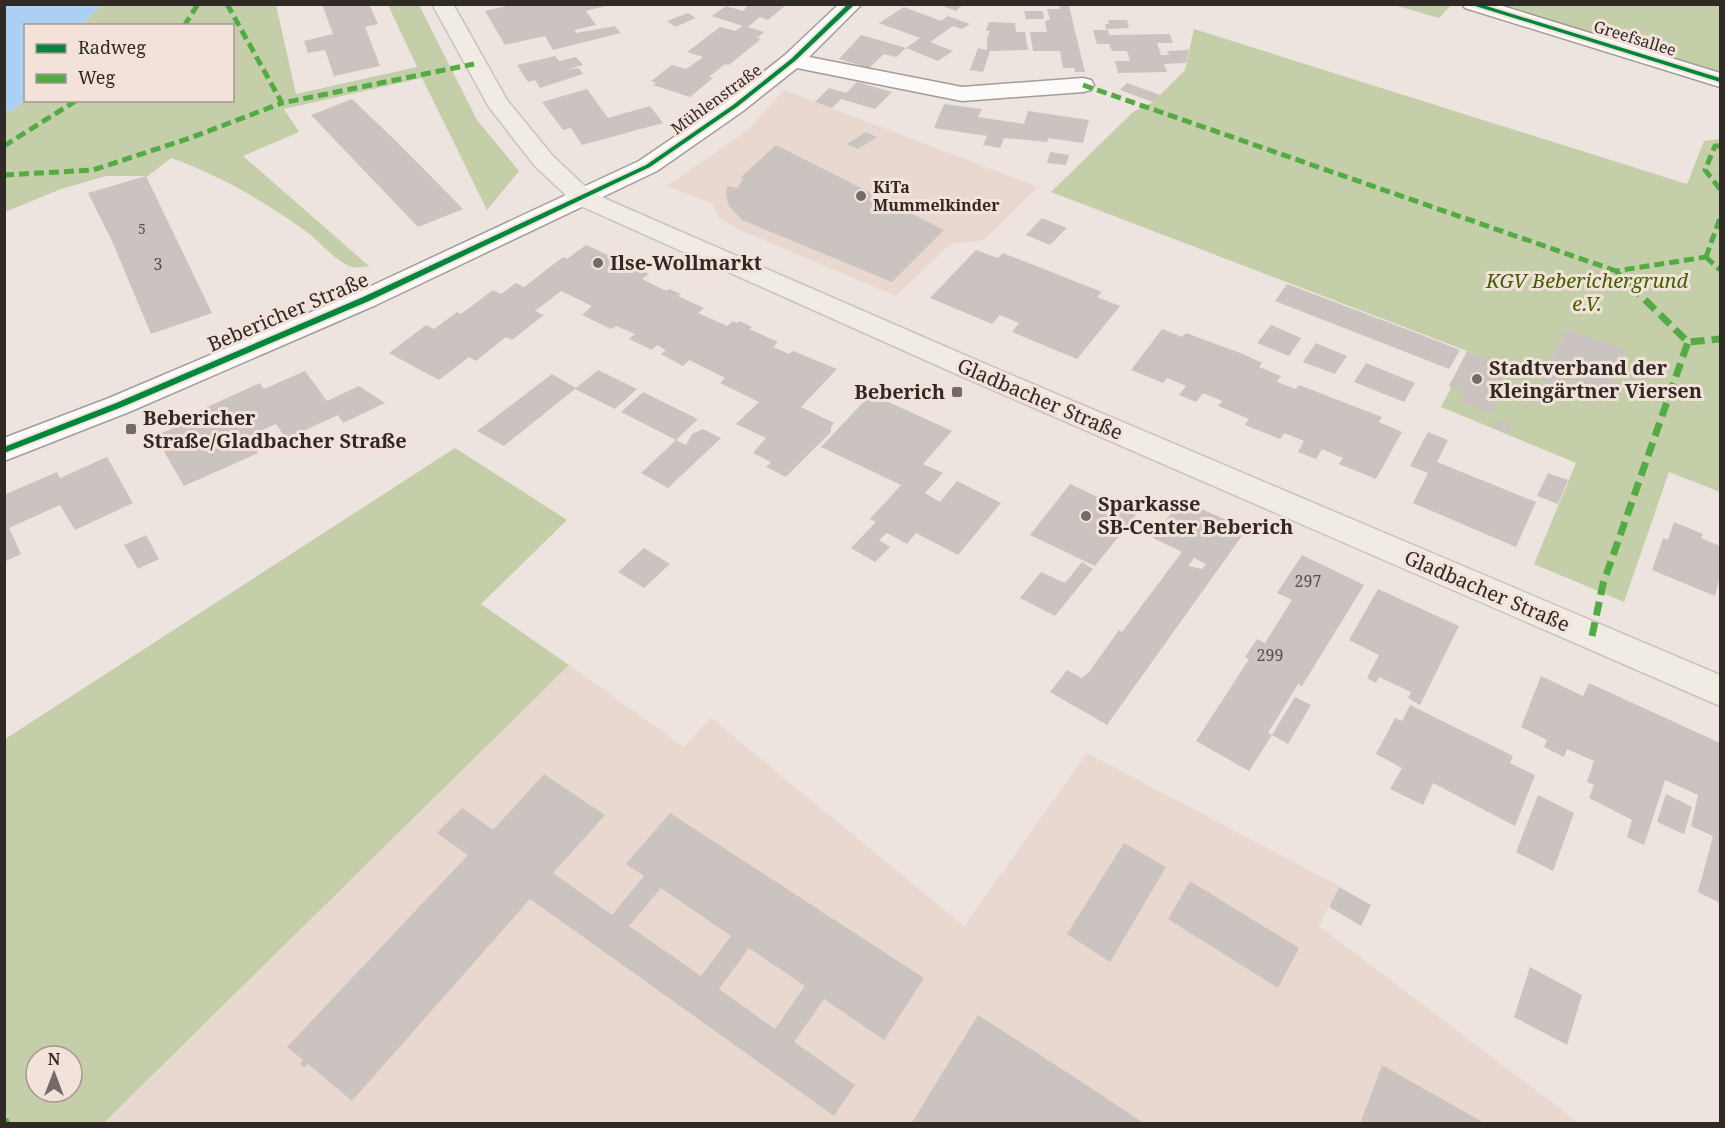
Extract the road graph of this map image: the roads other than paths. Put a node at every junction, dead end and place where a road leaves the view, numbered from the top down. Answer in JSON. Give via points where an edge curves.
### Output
{"nodes":[{"id":1,"x":442,"y":4,"type":"edge"},
{"id":2,"x":852,"y":4,"type":"edge"},
{"id":3,"x":1472,"y":4,"type":"edge"},
{"id":4,"x":793,"y":60,"type":"junction"},
{"id":5,"x":1720,"y":80,"type":"edge"},
{"id":6,"x":1083,"y":85,"type":"dead end"},
{"id":7,"x":583,"y":198,"type":"junction"},
{"id":8,"x":4,"y":450,"type":"edge"},
{"id":9,"x":1720,"y":691,"type":"edge"}],
"edges":[{"from":1,"to":7,"type":"main road","name":"Gladbacher Straße","via":[[497,102],[543,160]]},
{"from":2,"to":4,"type":"street","name":"Mühlenstraße"},
{"from":3,"to":5,"type":"street","name":"Greefsallee"},
{"from":4,"to":6,"type":"street","via":[[962,94]]},
{"from":4,"to":7,"type":"street","name":"Mühlenstraße","via":[[648,166]]},
{"from":7,"to":8,"type":"street","name":"Bebericher Straße","via":[[366,299]]},
{"from":7,"to":9,"type":"main road","name":"Gladbacher Straße"}]}
